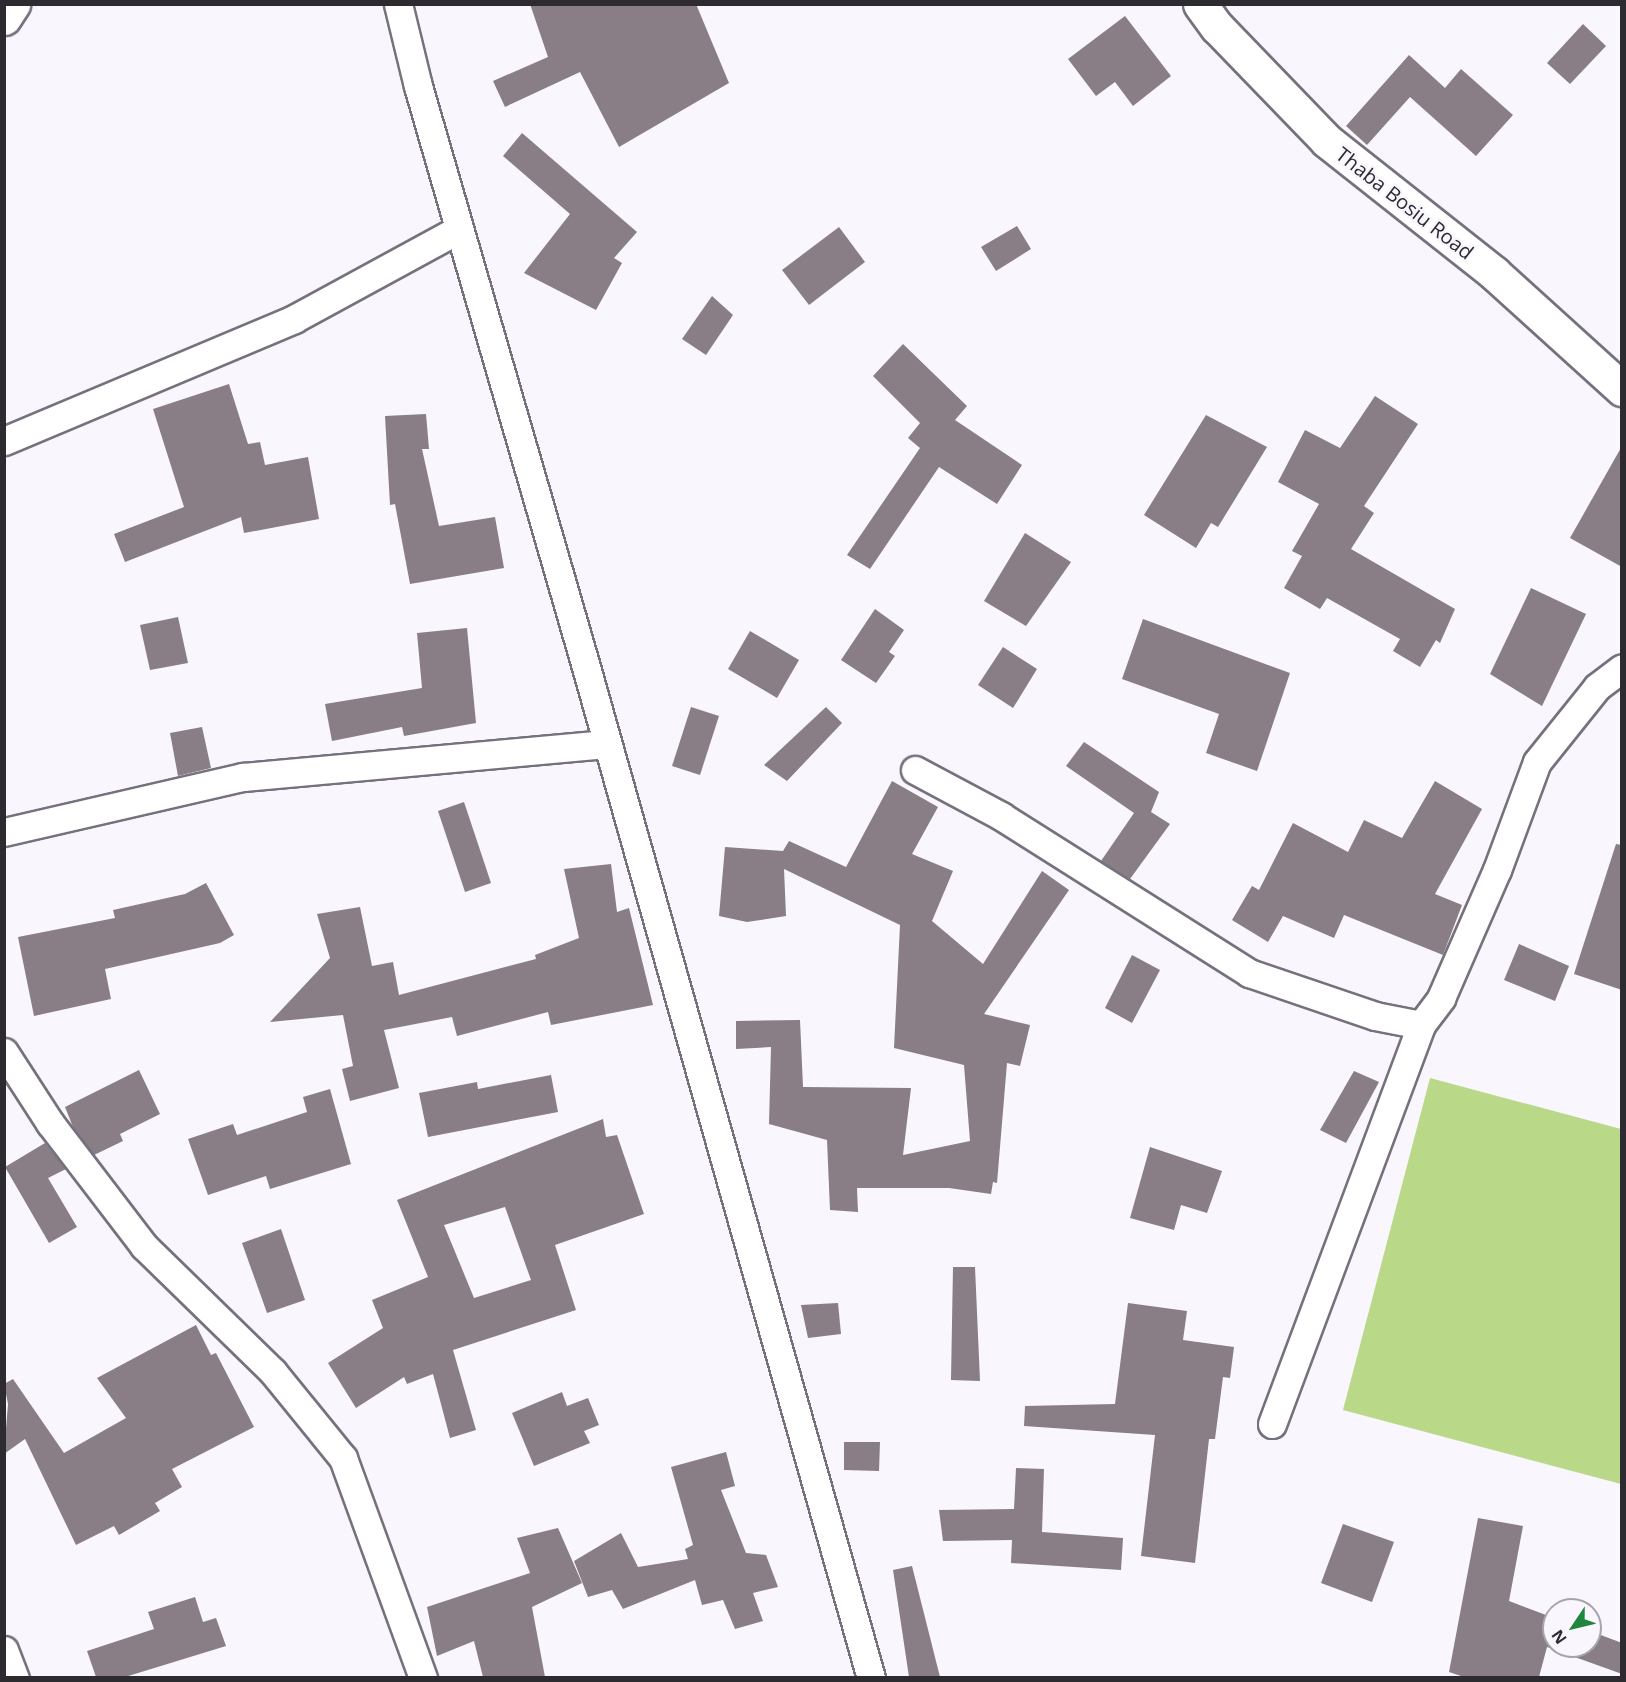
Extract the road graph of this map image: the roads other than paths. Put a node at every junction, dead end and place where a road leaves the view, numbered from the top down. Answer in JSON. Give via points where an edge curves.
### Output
{"nodes":[{"id":1,"x":13,"y":4,"type":"edge"},
{"id":2,"x":398,"y":4,"type":"edge"},
{"id":3,"x":1200,"y":4,"type":"edge"},
{"id":4,"x":4,"y":18,"type":"edge"},
{"id":5,"x":459,"y":229,"type":"junction"},
{"id":6,"x":1622,"y":390,"type":"edge"},
{"id":7,"x":4,"y":441,"type":"edge"},
{"id":8,"x":1622,"y":668,"type":"edge"},
{"id":9,"x":607,"y":744,"type":"junction"},
{"id":10,"x":915,"y":770,"type":"dead end"},
{"id":11,"x":4,"y":832,"type":"edge"},
{"id":12,"x":1421,"y":1025,"type":"junction"},
{"id":13,"x":4,"y":1052,"type":"edge"},
{"id":14,"x":1272,"y":1424,"type":"dead end"},
{"id":15,"x":4,"y":1650,"type":"edge"},
{"id":16,"x":15,"y":1677,"type":"edge"},
{"id":17,"x":423,"y":1677,"type":"edge"},
{"id":18,"x":871,"y":1677,"type":"edge"}],
"edges":[{"from":1,"to":4,"type":"street"},
{"from":2,"to":5,"type":"street"},
{"from":3,"to":6,"type":"street","name":"Thaba Bosiu Road","via":[[1216,27],[1327,141],[1494,273]]},
{"from":5,"to":7,"type":"street","via":[[294,319]]},
{"from":5,"to":9,"type":"street"},
{"from":8,"to":12,"type":"street","via":[[1597,687],[1537,762],[1441,998]]},
{"from":9,"to":11,"type":"street","via":[[243,777]]},
{"from":9,"to":18,"type":"street"},
{"from":10,"to":12,"type":"street","via":[[1001,816],[1249,974],[1375,1016]]},
{"from":12,"to":14,"type":"street"},
{"from":13,"to":17,"type":"street","via":[[50,1123],[144,1246],[273,1372],[343,1458]]},
{"from":15,"to":16,"type":"street"}]}
